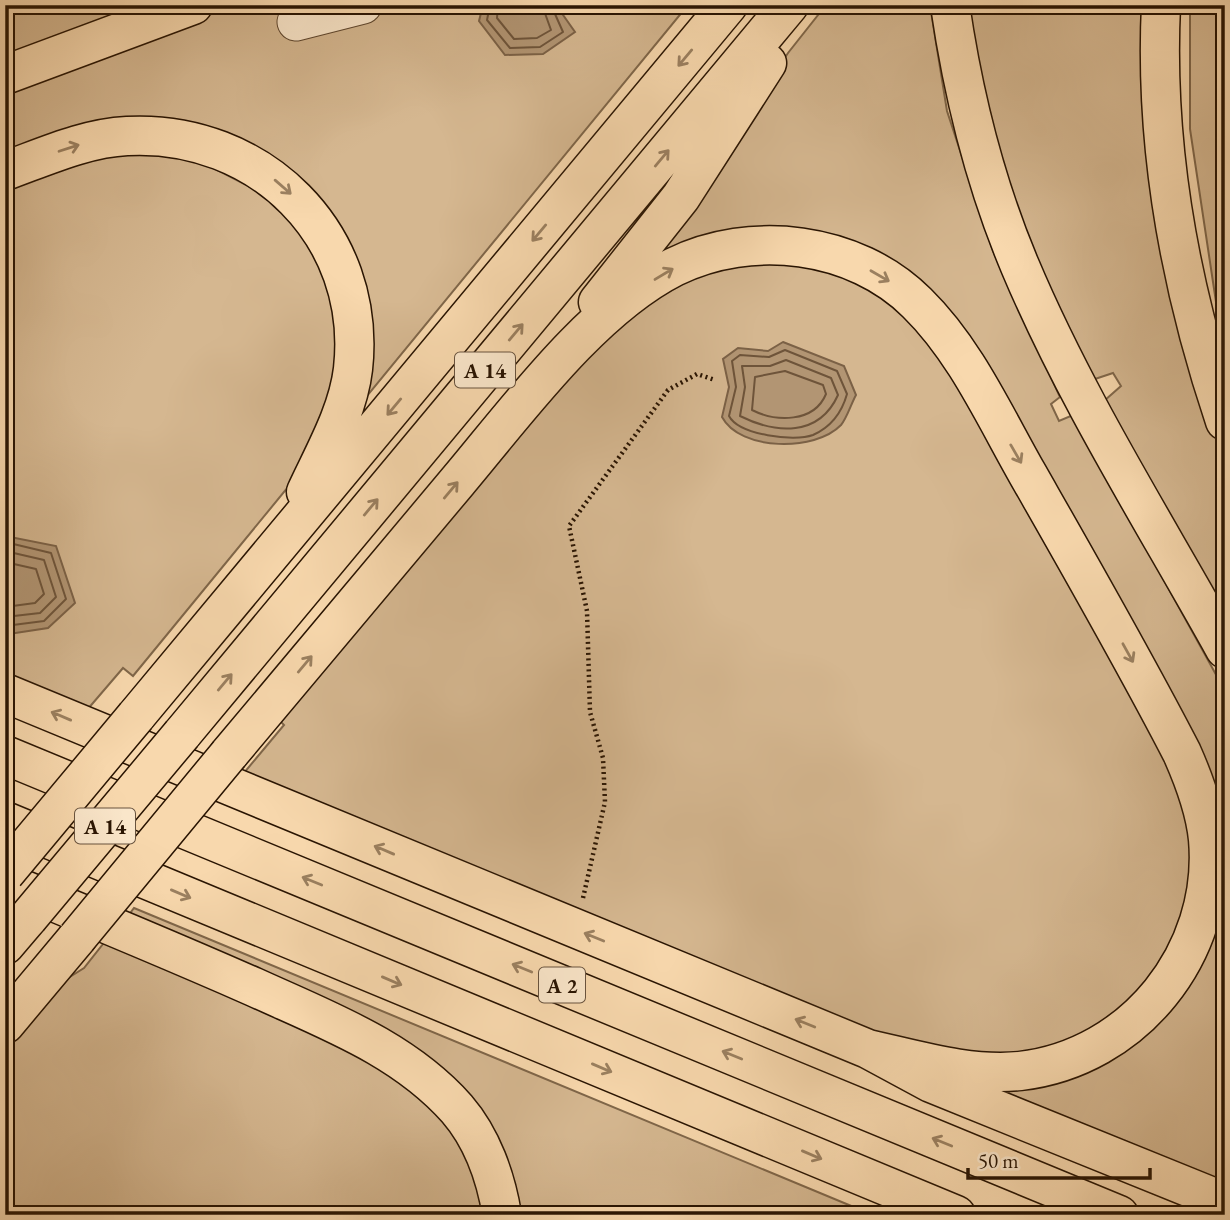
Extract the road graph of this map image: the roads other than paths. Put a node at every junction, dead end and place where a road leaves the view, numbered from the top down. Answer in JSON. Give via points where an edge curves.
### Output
{"nodes":[{"id":1,"x":193,"y":5,"type":"edge"},
{"id":2,"x":728,"y":5,"type":"edge"},
{"id":3,"x":789,"y":5,"type":"edge"},
{"id":4,"x":804,"y":5,"type":"edge"},
{"id":5,"x":950,"y":5,"type":"edge"},
{"id":6,"x":1161,"y":5,"type":"edge"},
{"id":7,"x":347,"y":7,"type":"edge"},
{"id":8,"x":296,"y":22,"type":"dead end"},
{"id":9,"x":5,"y":75,"type":"edge"},
{"id":10,"x":5,"y":171,"type":"edge"},
{"id":11,"x":540,"y":384,"type":"junction"},
{"id":12,"x":1225,"y":421,"type":"edge"},
{"id":13,"x":285,"y":537,"type":"junction"},
{"id":14,"x":1225,"y":649,"type":"edge"},
{"id":15,"x":5,"y":693,"type":"edge"},
{"id":16,"x":5,"y":755,"type":"edge"},
{"id":17,"x":5,"y":821,"type":"edge"},
{"id":18,"x":5,"y":873,"type":"edge"},
{"id":19,"x":5,"y":881,"type":"edge"},
{"id":20,"x":17,"y":931,"type":"edge"},
{"id":21,"x":5,"y":1024,"type":"edge"},
{"id":22,"x":868,"y":1049,"type":"junction"},
{"id":23,"x":1225,"y":1202,"type":"edge"},
{"id":24,"x":502,"y":1215,"type":"edge"},
{"id":25,"x":956,"y":1215,"type":"edge"},
{"id":26,"x":1119,"y":1215,"type":"edge"}],
"edges":[{"from":1,"to":9,"type":"highway"},
{"from":2,"to":13,"type":"highway","number":"A 14","one_way":true},
{"from":20,"to":3,"type":"highway","number":"A 14","one_way":true,"bridge":true},
{"from":4,"to":11,"type":"highway","via":[[681,197]]},
{"from":5,"to":14,"type":"highway","via":[[972,121],[1020,264],[1086,399]]},
{"from":6,"to":12,"type":"highway","via":[[1161,85],[1171,204],[1194,322]]},
{"from":7,"to":8,"type":"lane"},
{"from":10,"to":13,"type":"highway","one_way":true,"via":[[108,138],[176,136],[222,149],[260,169],[307,212],[334,253],[349,296],[353,369],[336,427]]},
{"from":21,"to":11,"type":"highway","one_way":true,"bridge":true},
{"from":11,"to":22,"type":"highway","one_way":true,"via":[[626,299],[693,259],[741,247],[788,246],[837,256],[879,275],[916,302],[964,361],[1182,753],[1204,818],[1208,880],[1190,949],[1146,1010],[1096,1048],[1022,1070],[957,1069]]},
{"from":13,"to":18,"type":"highway","number":"A 14","bridge":true},
{"from":22,"to":15,"type":"highway","one_way":true},
{"from":26,"to":16,"type":"highway","number":"A 2","one_way":true},
{"from":17,"to":25,"type":"highway","one_way":true},
{"from":19,"to":24,"type":"highway","via":[[202,964],[388,1051],[458,1110],[492,1173]]},
{"from":22,"to":23,"type":"highway","via":[[931,1083]]}]}
